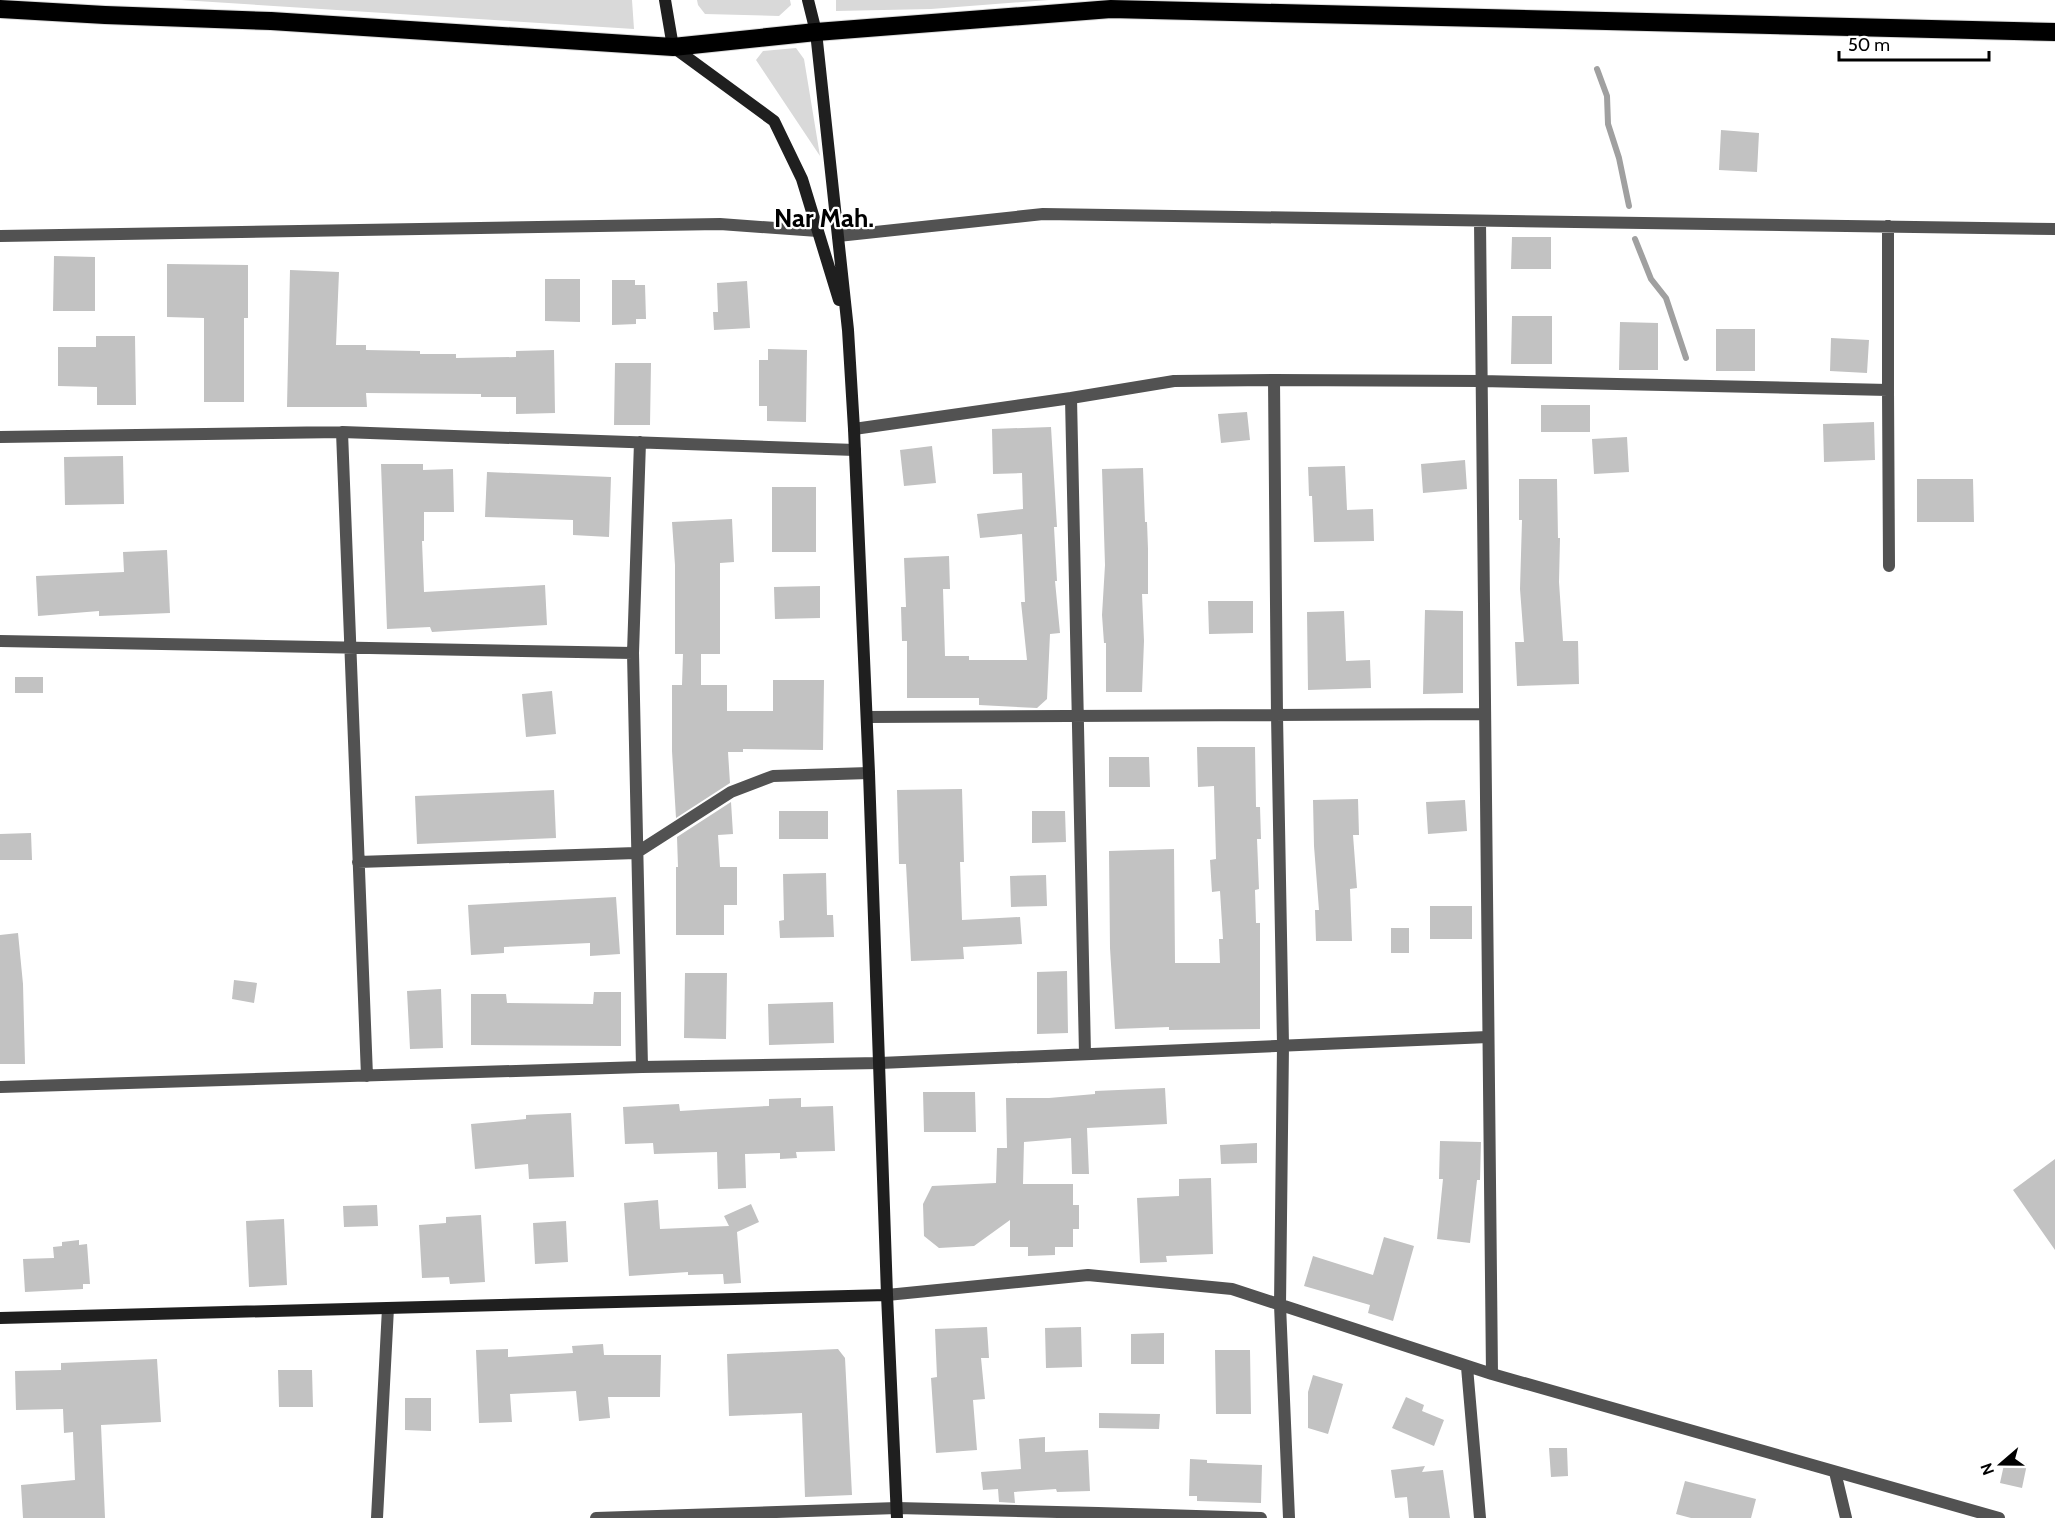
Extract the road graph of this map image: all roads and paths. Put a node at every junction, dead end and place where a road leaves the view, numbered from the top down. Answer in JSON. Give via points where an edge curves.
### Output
{"nodes":[{"id":1,"x":665,"y":0,"type":"edge"},
{"id":2,"x":808,"y":0,"type":"edge"},
{"id":3,"x":0,"y":9,"type":"edge"},
{"id":4,"x":0,"y":14,"type":"edge"},
{"id":5,"x":105,"y":15,"type":"junction"},
{"id":6,"x":816,"y":32,"type":"junction"},
{"id":7,"x":2055,"y":32,"type":"edge"},
{"id":8,"x":674,"y":47,"type":"junction"},
{"id":9,"x":1480,"y":220,"type":"junction"},
{"id":10,"x":1888,"y":226,"type":"junction"},
{"id":11,"x":2055,"y":229,"type":"edge"},
{"id":12,"x":818,"y":231,"type":"junction"},
{"id":13,"x":0,"y":236,"type":"edge"},
{"id":14,"x":838,"y":236,"type":"junction"},
{"id":15,"x":848,"y":330,"type":"junction"},
{"id":16,"x":1274,"y":380,"type":"junction"},
{"id":17,"x":1481,"y":381,"type":"junction"},
{"id":18,"x":1888,"y":390,"type":"junction"},
{"id":19,"x":1071,"y":398,"type":"junction"},
{"id":20,"x":854,"y":429,"type":"junction"},
{"id":21,"x":342,"y":432,"type":"junction"},
{"id":22,"x":0,"y":437,"type":"edge"},
{"id":23,"x":640,"y":442,"type":"junction"},
{"id":24,"x":855,"y":450,"type":"junction"},
{"id":25,"x":1889,"y":566,"type":"dead end"},
{"id":26,"x":0,"y":642,"type":"edge"},
{"id":27,"x":350,"y":648,"type":"junction"},
{"id":28,"x":633,"y":653,"type":"junction"},
{"id":29,"x":1484,"y":714,"type":"junction"},
{"id":30,"x":1077,"y":716,"type":"junction"},
{"id":31,"x":1277,"y":716,"type":"junction"},
{"id":32,"x":867,"y":717,"type":"junction"},
{"id":33,"x":869,"y":773,"type":"junction"},
{"id":34,"x":636,"y":853,"type":"junction"},
{"id":35,"x":358,"y":862,"type":"junction"},
{"id":36,"x":1488,"y":1036,"type":"junction"},
{"id":37,"x":1283,"y":1045,"type":"junction"},
{"id":38,"x":1085,"y":1054,"type":"junction"},
{"id":39,"x":880,"y":1064,"type":"junction"},
{"id":40,"x":642,"y":1067,"type":"junction"},
{"id":41,"x":367,"y":1076,"type":"junction"},
{"id":42,"x":0,"y":1087,"type":"edge"},
{"id":43,"x":886,"y":1295,"type":"junction"},
{"id":44,"x":1280,"y":1305,"type":"junction"},
{"id":45,"x":388,"y":1308,"type":"junction"},
{"id":46,"x":0,"y":1318,"type":"edge"},
{"id":47,"x":1467,"y":1367,"type":"junction"},
{"id":48,"x":1492,"y":1374,"type":"junction"},
{"id":49,"x":1835,"y":1472,"type":"junction"},
{"id":50,"x":897,"y":1513,"type":"edge"},
{"id":51,"x":1098,"y":1516,"type":"edge"},
{"id":52,"x":377,"y":1518,"type":"edge"},
{"id":53,"x":596,"y":1518,"type":"edge"},
{"id":54,"x":1261,"y":1518,"type":"edge"},
{"id":55,"x":1289,"y":1518,"type":"edge"},
{"id":56,"x":1480,"y":1518,"type":"edge"},
{"id":57,"x":1846,"y":1518,"type":"edge"},
{"id":58,"x":1999,"y":1518,"type":"edge"}],
"edges":[{"from":1,"to":8,"type":"street"},
{"from":2,"to":6,"type":"street"},
{"from":3,"to":5,"type":"highway"},
{"from":4,"to":5,"type":"highway"},
{"from":5,"to":8,"type":"highway","via":[[271,21]]},
{"from":6,"to":7,"type":"highway","via":[[1111,9]]},
{"from":6,"to":8,"type":"highway"},
{"from":6,"to":14,"type":"street"},
{"from":8,"to":12,"type":"street","via":[[774,121],[802,179]]},
{"from":9,"to":10,"type":"street"},
{"from":9,"to":14,"type":"street","via":[[1043,214]]},
{"from":9,"to":17,"type":"street"},
{"from":10,"to":11,"type":"street"},
{"from":10,"to":18,"type":"street"},
{"from":12,"to":13,"type":"street","via":[[720,224]]},
{"from":12,"to":15,"type":"street"},
{"from":14,"to":15,"type":"street"},
{"from":15,"to":20,"type":"street"},
{"from":16,"to":17,"type":"street"},
{"from":16,"to":19,"type":"street","via":[[1174,381]]},
{"from":16,"to":31,"type":"street"},
{"from":17,"to":18,"type":"street"},
{"from":17,"to":29,"type":"street"},
{"from":18,"to":25,"type":"street"},
{"from":19,"to":20,"type":"street"},
{"from":19,"to":30,"type":"street"},
{"from":20,"to":24,"type":"street"},
{"from":21,"to":22,"type":"street"},
{"from":21,"to":23,"type":"street"},
{"from":21,"to":27,"type":"street"},
{"from":23,"to":24,"type":"street"},
{"from":23,"to":28,"type":"street"},
{"from":24,"to":32,"type":"street"},
{"from":26,"to":27,"type":"street"},
{"from":27,"to":28,"type":"street"},
{"from":27,"to":35,"type":"street"},
{"from":28,"to":34,"type":"street"},
{"from":29,"to":31,"type":"street"},
{"from":29,"to":36,"type":"street"},
{"from":30,"to":31,"type":"street"},
{"from":30,"to":32,"type":"street"},
{"from":30,"to":38,"type":"street"},
{"from":31,"to":37,"type":"street"},
{"from":32,"to":33,"type":"street"},
{"from":33,"to":34,"type":"street","via":[[772,776],[730,792]]},
{"from":33,"to":39,"type":"street"},
{"from":34,"to":35,"type":"street"},
{"from":34,"to":40,"type":"street"},
{"from":35,"to":41,"type":"street"},
{"from":36,"to":37,"type":"street"},
{"from":36,"to":48,"type":"street"},
{"from":37,"to":38,"type":"street"},
{"from":37,"to":44,"type":"street"},
{"from":38,"to":39,"type":"street"},
{"from":39,"to":40,"type":"street"},
{"from":39,"to":43,"type":"street"},
{"from":40,"to":41,"type":"street"},
{"from":41,"to":42,"type":"street"},
{"from":43,"to":44,"type":"street","via":[[1088,1275],[1232,1289]]},
{"from":43,"to":45,"type":"street"},
{"from":43,"to":50,"type":"street"},
{"from":44,"to":47,"type":"street"},
{"from":44,"to":55,"type":"street"},
{"from":45,"to":46,"type":"street"},
{"from":45,"to":52,"type":"street"},
{"from":47,"to":48,"type":"street"},
{"from":47,"to":56,"type":"street"},
{"from":48,"to":49,"type":"street"},
{"from":49,"to":57,"type":"street"},
{"from":49,"to":58,"type":"street"},
{"from":50,"to":51,"type":"street"},
{"from":50,"to":53,"type":"street"},
{"from":51,"to":54,"type":"street"}]}
